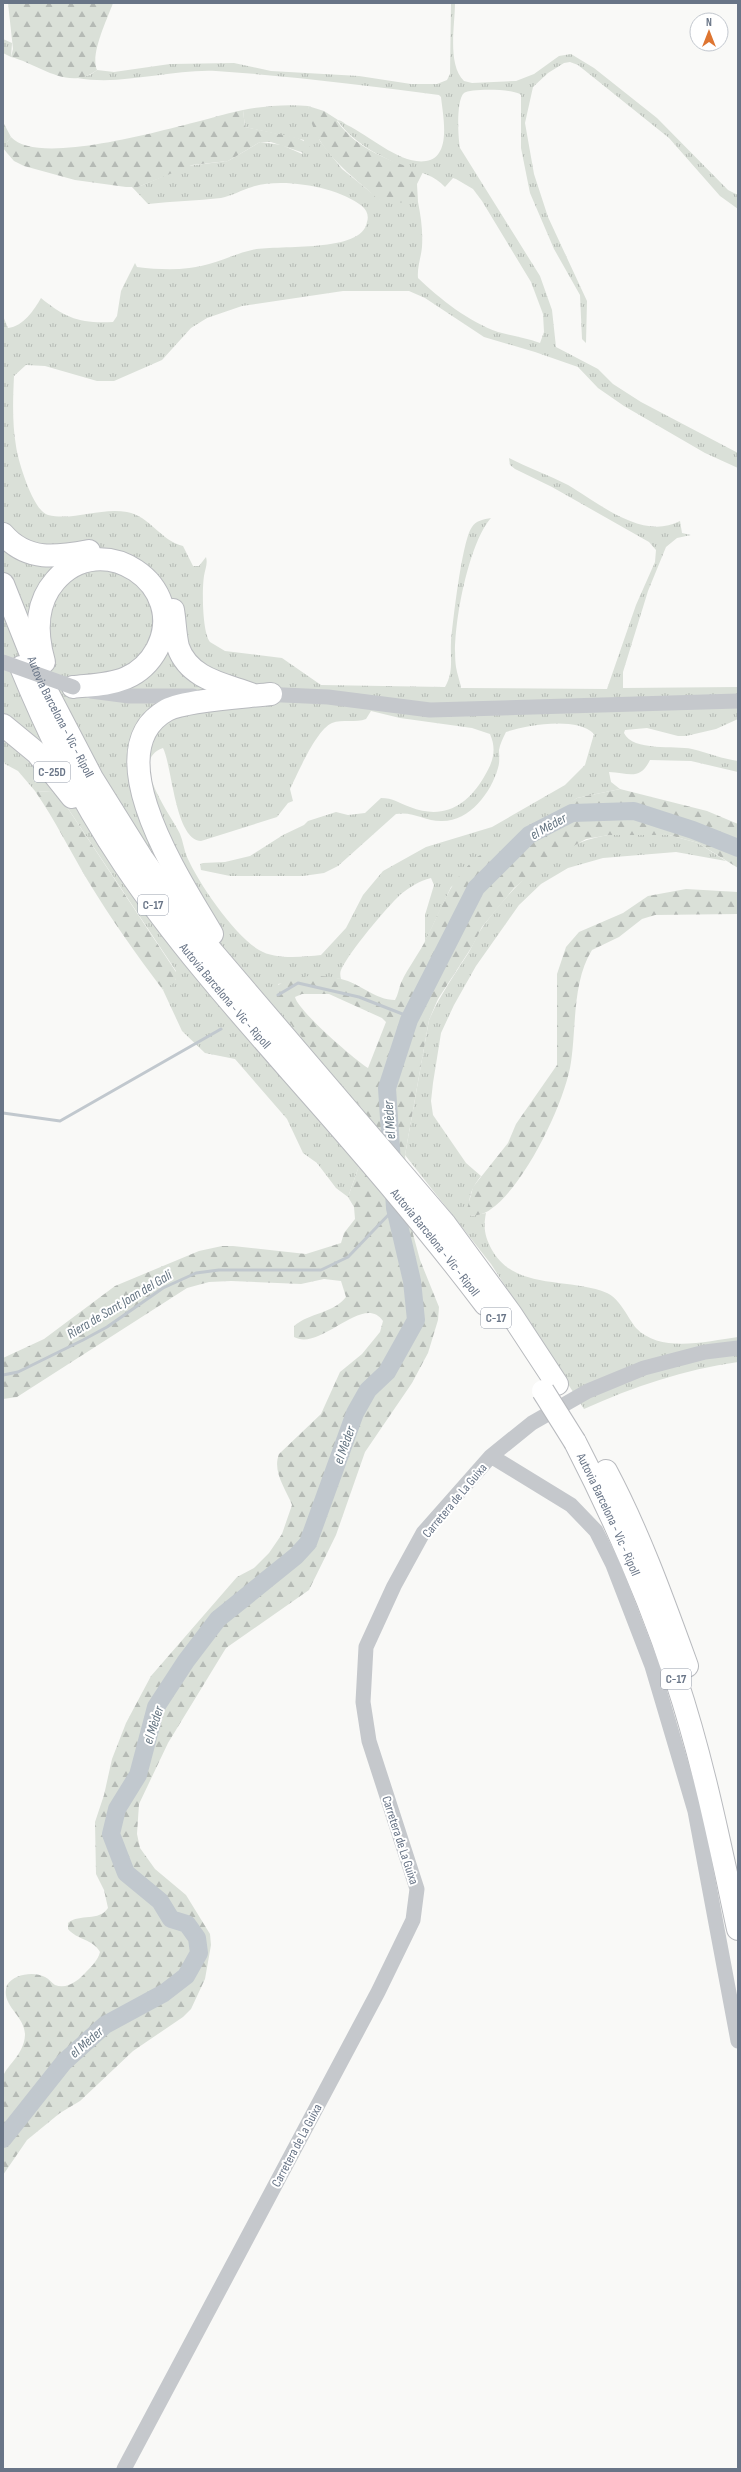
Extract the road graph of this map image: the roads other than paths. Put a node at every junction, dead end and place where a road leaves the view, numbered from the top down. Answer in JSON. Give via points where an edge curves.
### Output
{"nodes":[{"id":1,"x":3,"y":534,"type":"edge"},
{"id":2,"x":3,"y":584,"type":"edge"},
{"id":3,"x":3,"y":624,"type":"edge"},
{"id":4,"x":3,"y":662,"type":"edge"},
{"id":5,"x":73,"y":687,"type":"junction"},
{"id":6,"x":50,"y":693,"type":"junction"},
{"id":7,"x":261,"y":694,"type":"junction"},
{"id":8,"x":738,"y":701,"type":"edge"},
{"id":9,"x":3,"y":725,"type":"edge"},
{"id":10,"x":97,"y":821,"type":"junction"},
{"id":11,"x":228,"y":969,"type":"junction"},
{"id":12,"x":738,"y":1348,"type":"edge"},
{"id":13,"x":550,"y":1387,"type":"junction"},
{"id":14,"x":581,"y":1438,"type":"junction"},
{"id":15,"x":491,"y":1456,"type":"junction"},
{"id":16,"x":738,"y":1859,"type":"edge"},
{"id":17,"x":738,"y":1929,"type":"edge"},
{"id":18,"x":738,"y":2041,"type":"edge"},
{"id":19,"x":124,"y":2469,"type":"edge"}],
"edges":[{"from":1,"to":7,"type":"highway","via":[[20,549],[44,557],[102,549],[121,552],[140,560],[154,572],[166,588],[172,605],[178,646],[189,666],[209,680]]},
{"from":2,"to":6,"type":"highway","name":"Autovia Barcelona - Vic - Ripoll","number":"C-17","via":[[42,682]]},
{"from":3,"to":10,"type":"highway","name":"Autovia Barcelona - Vic - Ripoll","number":"C-17","via":[[52,738]]},
{"from":4,"to":5,"type":"street","bridge":true},
{"from":5,"to":6,"type":"highway","via":[[127,678],[148,663],[158,646],[164,623],[159,596],[151,583],[129,565],[102,560],[80,564],[63,573],[47,592],[38,627],[41,650],[52,686]]},
{"from":5,"to":7,"type":"street","via":[[129,696]]},
{"from":6,"to":11,"type":"highway","name":"Autovia Barcelona - Vic - Ripoll","number":"C-17","via":[[92,778],[122,828],[191,926]]},
{"from":7,"to":8,"type":"street","via":[[328,697],[430,710]]},
{"from":7,"to":11,"type":"highway","via":[[187,704],[167,710],[147,729],[139,750],[139,775],[149,812],[166,855],[213,934]]},
{"from":9,"to":10,"type":"highway","number":"C-25D","via":[[37,753],[89,820]]},
{"from":10,"to":13,"type":"highway","name":"Autovia Barcelona - Vic - Ripoll","number":"C-17","via":[[162,918],[236,1010],[443,1249]]},
{"from":11,"to":13,"type":"highway","name":"Autovia Barcelona - Vic - Ripoll","number":"C-17","via":[[445,1224],[511,1314]]},
{"from":12,"to":15,"type":"street","name":"Carretera de La Guixa","via":[[705,1352],[644,1368],[588,1391],[532,1423]]},
{"from":13,"to":14,"type":"highway","name":"Autovia Barcelona - Vic - Ripoll","number":"C-17"},
{"from":14,"to":16,"type":"highway","name":"Autovia Barcelona - Vic - Ripoll","number":"C-17","via":[[625,1506],[666,1605],[688,1669]]},
{"from":14,"to":17,"type":"highway","name":"Autovia Barcelona - Vic - Ripoll","number":"C-17","via":[[676,1678],[719,1837]]},
{"from":15,"to":18,"type":"street","via":[[571,1505],[596,1531],[612,1565],[652,1666],[695,1811]]},
{"from":15,"to":19,"type":"street","name":"Carretera de La Guixa","via":[[423,1533],[394,1586],[366,1647],[364,1716],[369,1741],[417,1889],[413,1920],[371,2005]]}]}
